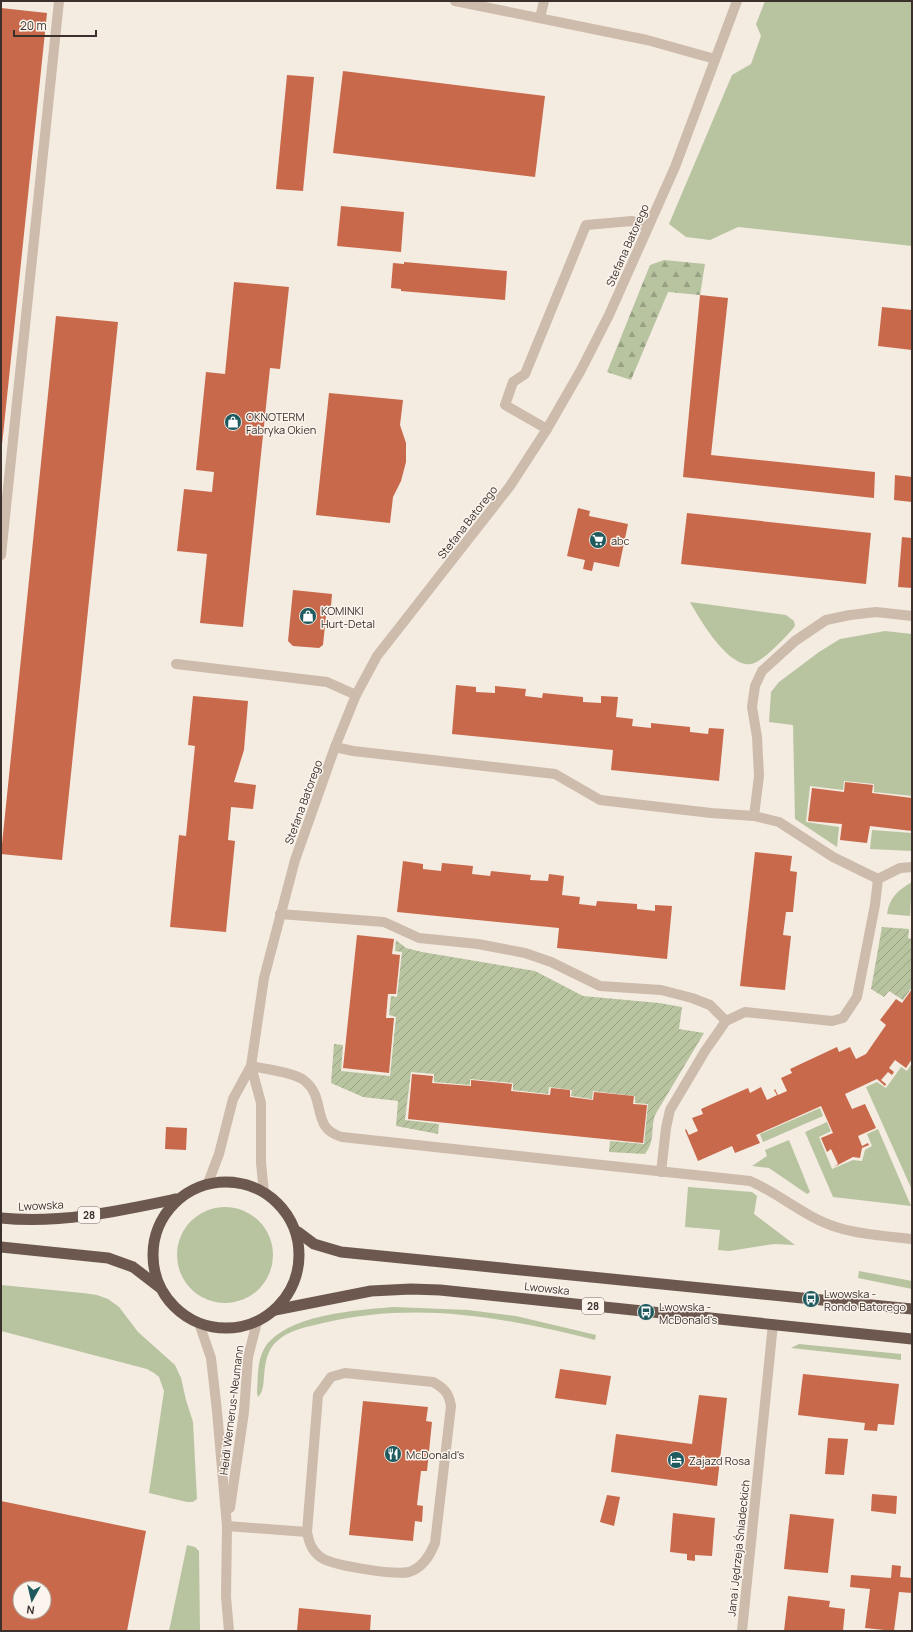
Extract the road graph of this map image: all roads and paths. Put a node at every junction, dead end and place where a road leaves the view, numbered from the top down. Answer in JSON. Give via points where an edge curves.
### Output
{"nodes":[{"id":1,"x":59,"y":1,"type":"edge"},
{"id":2,"x":455,"y":1,"type":"edge"},
{"id":3,"x":544,"y":1,"type":"edge"},
{"id":4,"x":737,"y":1,"type":"edge"},
{"id":5,"x":540,"y":18,"type":"junction"},
{"id":6,"x":715,"y":59,"type":"junction"},
{"id":7,"x":648,"y":227,"type":"junction"},
{"id":8,"x":547,"y":429,"type":"junction"},
{"id":9,"x":1,"y":555,"type":"edge"},
{"id":10,"x":912,"y":616,"type":"edge"},
{"id":11,"x":176,"y":664,"type":"dead end"},
{"id":12,"x":356,"y":695,"type":"junction"},
{"id":13,"x":335,"y":747,"type":"junction"},
{"id":14,"x":754,"y":816,"type":"junction"},
{"id":15,"x":912,"y":867,"type":"edge"},
{"id":16,"x":878,"y":879,"type":"junction"},
{"id":17,"x":280,"y":914,"type":"junction"},
{"id":18,"x":726,"y":1020,"type":"junction"},
{"id":19,"x":251,"y":1066,"type":"junction"},
{"id":20,"x":661,"y":1172,"type":"junction"},
{"id":21,"x":208,"y":1183,"type":"junction"},
{"id":22,"x":264,"y":1192,"type":"junction"},
{"id":23,"x":176,"y":1199,"type":"junction"},
{"id":24,"x":1,"y":1218,"type":"edge"},
{"id":25,"x":298,"y":1232,"type":"junction"},
{"id":26,"x":912,"y":1239,"type":"edge"},
{"id":27,"x":1,"y":1247,"type":"edge"},
{"id":28,"x":159,"y":1287,"type":"junction"},
{"id":29,"x":912,"y":1309,"type":"edge"},
{"id":30,"x":275,"y":1310,"type":"junction"},
{"id":31,"x":257,"y":1322,"type":"junction"},
{"id":32,"x":199,"y":1323,"type":"junction"},
{"id":33,"x":773,"y":1324,"type":"junction"},
{"id":34,"x":912,"y":1339,"type":"edge"},
{"id":35,"x":227,"y":1526,"type":"junction"},
{"id":36,"x":307,"y":1532,"type":"junction"},
{"id":37,"x":229,"y":1631,"type":"edge"},
{"id":38,"x":742,"y":1631,"type":"edge"}],
"edges":[{"from":1,"to":9,"type":"street"},
{"from":2,"to":5,"type":"street"},
{"from":3,"to":5,"type":"street"},
{"from":4,"to":6,"type":"street","name":"Stefana Batorego"},
{"from":5,"to":6,"type":"street","via":[[647,40]]},
{"from":6,"to":7,"type":"street","name":"Stefana Batorego","via":[[675,167]]},
{"from":7,"to":8,"type":"street","name":"Stefana Batorego","via":[[609,315]]},
{"from":7,"to":8,"type":"street","via":[[632,221],[586,225],[525,374],[513,382],[505,405]]},
{"from":8,"to":12,"type":"street","name":"Stefana Batorego","via":[[510,486],[377,656]]},
{"from":10,"to":14,"type":"street","via":[[876,612],[826,620],[795,641],[762,672],[755,686],[752,707],[759,776]]},
{"from":11,"to":12,"type":"street","via":[[327,682]]},
{"from":12,"to":13,"type":"street","name":"Stefana Batorego"},
{"from":13,"to":14,"type":"street","via":[[555,774],[600,800]]},
{"from":13,"to":17,"type":"street","name":"Stefana Batorego","via":[[295,860]]},
{"from":14,"to":16,"type":"street","via":[[779,822],[833,857]]},
{"from":15,"to":16,"type":"street","via":[[900,868]]},
{"from":16,"to":18,"type":"street","via":[[857,997],[843,1018],[832,1021],[745,1012]]},
{"from":17,"to":18,"type":"street","via":[[384,922],[419,938],[478,944],[525,953],[551,962],[600,986],[661,990],[692,998],[710,1004]]},
{"from":17,"to":19,"type":"street","name":"Stefana Batorego","via":[[264,978]]},
{"from":18,"to":20,"type":"street","via":[[670,1110]]},
{"from":19,"to":20,"type":"street","via":[[304,1079],[316,1094],[320,1116],[332,1134]]},
{"from":19,"to":21,"type":"street","name":"Stefana Batorego","via":[[233,1099],[219,1154]]},
{"from":19,"to":22,"type":"street","name":"Stefana Batorego","via":[[261,1103],[261,1163]]},
{"from":20,"to":26,"type":"street","via":[[750,1181],[836,1227]]},
{"from":21,"to":22,"type":"highway","number":"28","via":[[237,1182]]},
{"from":21,"to":23,"type":"highway","number":"28","via":[[191,1189]]},
{"from":22,"to":25,"type":"highway","number":"28","via":[[286,1212]]},
{"from":23,"to":24,"type":"highway","name":"Lwowska","number":"28","via":[[112,1213],[28,1221]]},
{"from":23,"to":28,"type":"highway","number":"28","via":[[158,1225],[152,1256]]},
{"from":25,"to":29,"type":"highway","name":"Lwowska","number":"28","via":[[314,1244],[354,1253]]},
{"from":25,"to":30,"type":"highway","number":"28","via":[[301,1248],[299,1264],[291,1289]]},
{"from":27,"to":28,"type":"highway","number":"28","via":[[108,1258],[132,1267]]},
{"from":28,"to":32,"type":"highway","number":"28","via":[[182,1315]]},
{"from":30,"to":31,"type":"highway","number":"28"},
{"from":30,"to":33,"type":"highway","name":"Lwowska","number":"28","via":[[371,1291],[411,1289]]},
{"from":31,"to":32,"type":"highway","number":"28","via":[[228,1328]]},
{"from":31,"to":35,"type":"street","name":"Heidi Wernerus-Neumann","via":[[248,1357],[244,1412]]},
{"from":32,"to":35,"type":"street","name":"Heidi Wernerus-Neumann","via":[[211,1358]]},
{"from":33,"to":34,"type":"highway","name":"Lwowska","number":"28"},
{"from":33,"to":38,"type":"street","name":"Jana i Jędrzeja Śniadeckich"},
{"from":35,"to":36,"type":"street"},
{"from":35,"to":37,"type":"street","name":"Heidi Wernerus-Neumann","via":[[226,1597]]},
{"from":36,"to":36,"type":"street","via":[[310,1546],[320,1557],[346,1567],[409,1572],[426,1561],[435,1543],[451,1406],[449,1396],[442,1387],[432,1382],[345,1373],[331,1377],[318,1395]]}]}
